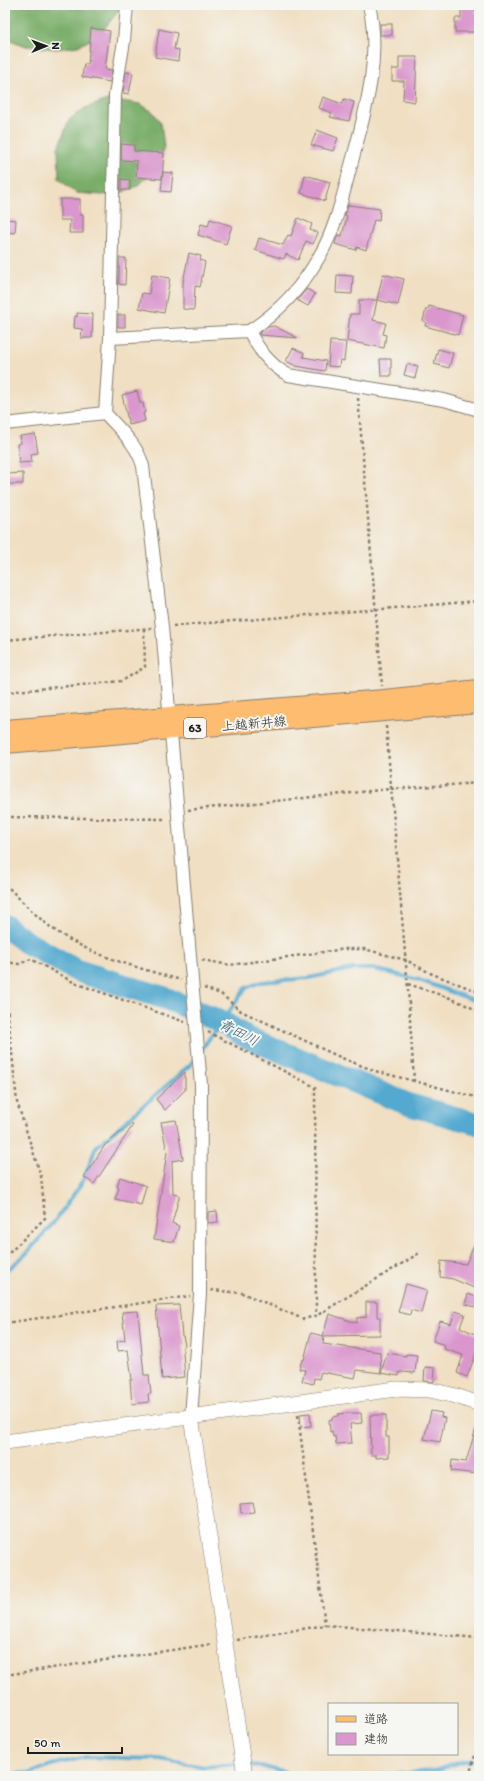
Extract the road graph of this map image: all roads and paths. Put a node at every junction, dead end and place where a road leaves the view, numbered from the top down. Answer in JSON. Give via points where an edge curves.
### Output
{"nodes":[{"id":1,"x":127,"y":5,"type":"edge"},
{"id":2,"x":369,"y":5,"type":"edge"},
{"id":3,"x":249,"y":331,"type":"junction"},
{"id":4,"x":110,"y":338,"type":"junction"},
{"id":5,"x":357,"y":385,"type":"junction"},
{"id":6,"x":479,"y":410,"type":"edge"},
{"id":7,"x":105,"y":413,"type":"junction"},
{"id":8,"x":5,"y":424,"type":"edge"},
{"id":9,"x":479,"y":601,"type":"edge"},
{"id":10,"x":376,"y":610,"type":"junction"},
{"id":11,"x":162,"y":627,"type":"junction"},
{"id":12,"x":144,"y":629,"type":"junction"},
{"id":13,"x":5,"y":640,"type":"edge"},
{"id":14,"x":479,"y":689,"type":"edge"},
{"id":15,"x":5,"y":692,"type":"edge"},
{"id":16,"x":479,"y":704,"type":"edge"},
{"id":17,"x":384,"y":705,"type":"junction"},
{"id":18,"x":169,"y":723,"type":"junction"},
{"id":19,"x":5,"y":729,"type":"edge"},
{"id":20,"x":5,"y":744,"type":"edge"},
{"id":21,"x":479,"y":783,"type":"edge"},
{"id":22,"x":390,"y":789,"type":"junction"},
{"id":23,"x":178,"y":815,"type":"junction"},
{"id":24,"x":5,"y":817,"type":"edge"},
{"id":25,"x":5,"y":884,"type":"edge"},
{"id":26,"x":190,"y":958,"type":"junction"},
{"id":27,"x":406,"y":960,"type":"junction"},
{"id":28,"x":6,"y":962,"type":"edge"},
{"id":29,"x":408,"y":984,"type":"junction"},
{"id":30,"x":193,"y":987,"type":"junction"},
{"id":31,"x":479,"y":992,"type":"edge"},
{"id":32,"x":479,"y":1011,"type":"edge"},
{"id":33,"x":196,"y":1023,"type":"junction"},
{"id":34,"x":414,"y":1081,"type":"junction"},
{"id":35,"x":479,"y":1098,"type":"edge"},
{"id":36,"x":421,"y":1252,"type":"dead end"},
{"id":37,"x":5,"y":1257,"type":"edge"},
{"id":38,"x":200,"y":1291,"type":"junction"},
{"id":39,"x":316,"y":1316,"type":"junction"},
{"id":40,"x":5,"y":1323,"type":"edge"},
{"id":41,"x":296,"y":1402,"type":"junction"},
{"id":42,"x":479,"y":1404,"type":"edge"},
{"id":43,"x":191,"y":1417,"type":"junction"},
{"id":44,"x":5,"y":1442,"type":"edge"},
{"id":45,"x":325,"y":1625,"type":"junction"},
{"id":46,"x":479,"y":1638,"type":"edge"},
{"id":47,"x":231,"y":1641,"type":"dead end"},
{"id":48,"x":215,"y":1644,"type":"dead end"},
{"id":49,"x":5,"y":1675,"type":"edge"},
{"id":50,"x":479,"y":1742,"type":"edge"},
{"id":51,"x":245,"y":1776,"type":"edge"},
{"id":52,"x":469,"y":1776,"type":"edge"}],
"edges":[{"from":1,"to":4,"type":"street","via":[[115,95]]},
{"from":2,"to":3,"type":"street","via":[[373,34],[373,66],[369,92],[332,233],[303,283],[265,321]]},
{"from":3,"to":4,"type":"street"},
{"from":3,"to":5,"type":"street","via":[[262,354],[271,364],[288,375]]},
{"from":4,"to":7,"type":"street"},
{"from":5,"to":6,"type":"street","via":[[444,400]]},
{"from":5,"to":10,"type":"path"},
{"from":7,"to":8,"type":"street"},
{"from":7,"to":11,"type":"street","via":[[140,454]]},
{"from":9,"to":10,"type":"path"},
{"from":10,"to":11,"type":"path"},
{"from":10,"to":17,"type":"path"},
{"from":11,"to":12,"type":"path"},
{"from":11,"to":18,"type":"street"},
{"from":12,"to":13,"type":"path"},
{"from":12,"to":15,"type":"path","via":[[145,667],[122,681]]},
{"from":14,"to":17,"type":"main road","name":"上越新井線","number":"63"},
{"from":16,"to":17,"type":"main road","name":"上越新井線","number":"63"},
{"from":17,"to":18,"type":"main road","name":"上越新井線","number":"63"},
{"from":17,"to":22,"type":"path"},
{"from":18,"to":19,"type":"main road","name":"上越新井線","number":"63"},
{"from":18,"to":20,"type":"main road","name":"上越新井線","number":"63"},
{"from":18,"to":23,"type":"street"},
{"from":21,"to":22,"type":"path"},
{"from":22,"to":23,"type":"path"},
{"from":22,"to":27,"type":"path"},
{"from":23,"to":24,"type":"path"},
{"from":23,"to":26,"type":"street"},
{"from":25,"to":30,"type":"path","via":[[46,922],[76,944]]},
{"from":26,"to":27,"type":"path","via":[[230,965],[345,950],[364,950]]},
{"from":26,"to":30,"type":"street"},
{"from":27,"to":29,"type":"path"},
{"from":27,"to":31,"type":"path","via":[[430,973]]},
{"from":28,"to":33,"type":"path","via":[[19,964],[31,959],[74,983]]},
{"from":28,"to":37,"type":"path","via":[[6,995],[17,1102],[41,1176],[45,1218]]},
{"from":29,"to":32,"type":"path"},
{"from":29,"to":34,"type":"path"},
{"from":30,"to":33,"type":"street"},
{"from":30,"to":34,"type":"path","via":[[221,994],[241,1011],[342,1058],[375,1071]]},
{"from":33,"to":38,"type":"street","via":[[201,1085]]},
{"from":33,"to":39,"type":"path","via":[[315,1087]]},
{"from":34,"to":35,"type":"path"},
{"from":36,"to":39,"type":"path"},
{"from":38,"to":39,"type":"path","via":[[242,1293],[303,1319]]},
{"from":38,"to":40,"type":"path"},
{"from":38,"to":43,"type":"street"},
{"from":41,"to":42,"type":"street","via":[[396,1389],[430,1390]]},
{"from":41,"to":43,"type":"street"},
{"from":41,"to":45,"type":"path"},
{"from":43,"to":44,"type":"street"},
{"from":43,"to":51,"type":"street"},
{"from":45,"to":46,"type":"path"},
{"from":45,"to":47,"type":"path"},
{"from":48,"to":49,"type":"path"},
{"from":50,"to":52,"type":"path"}]}
